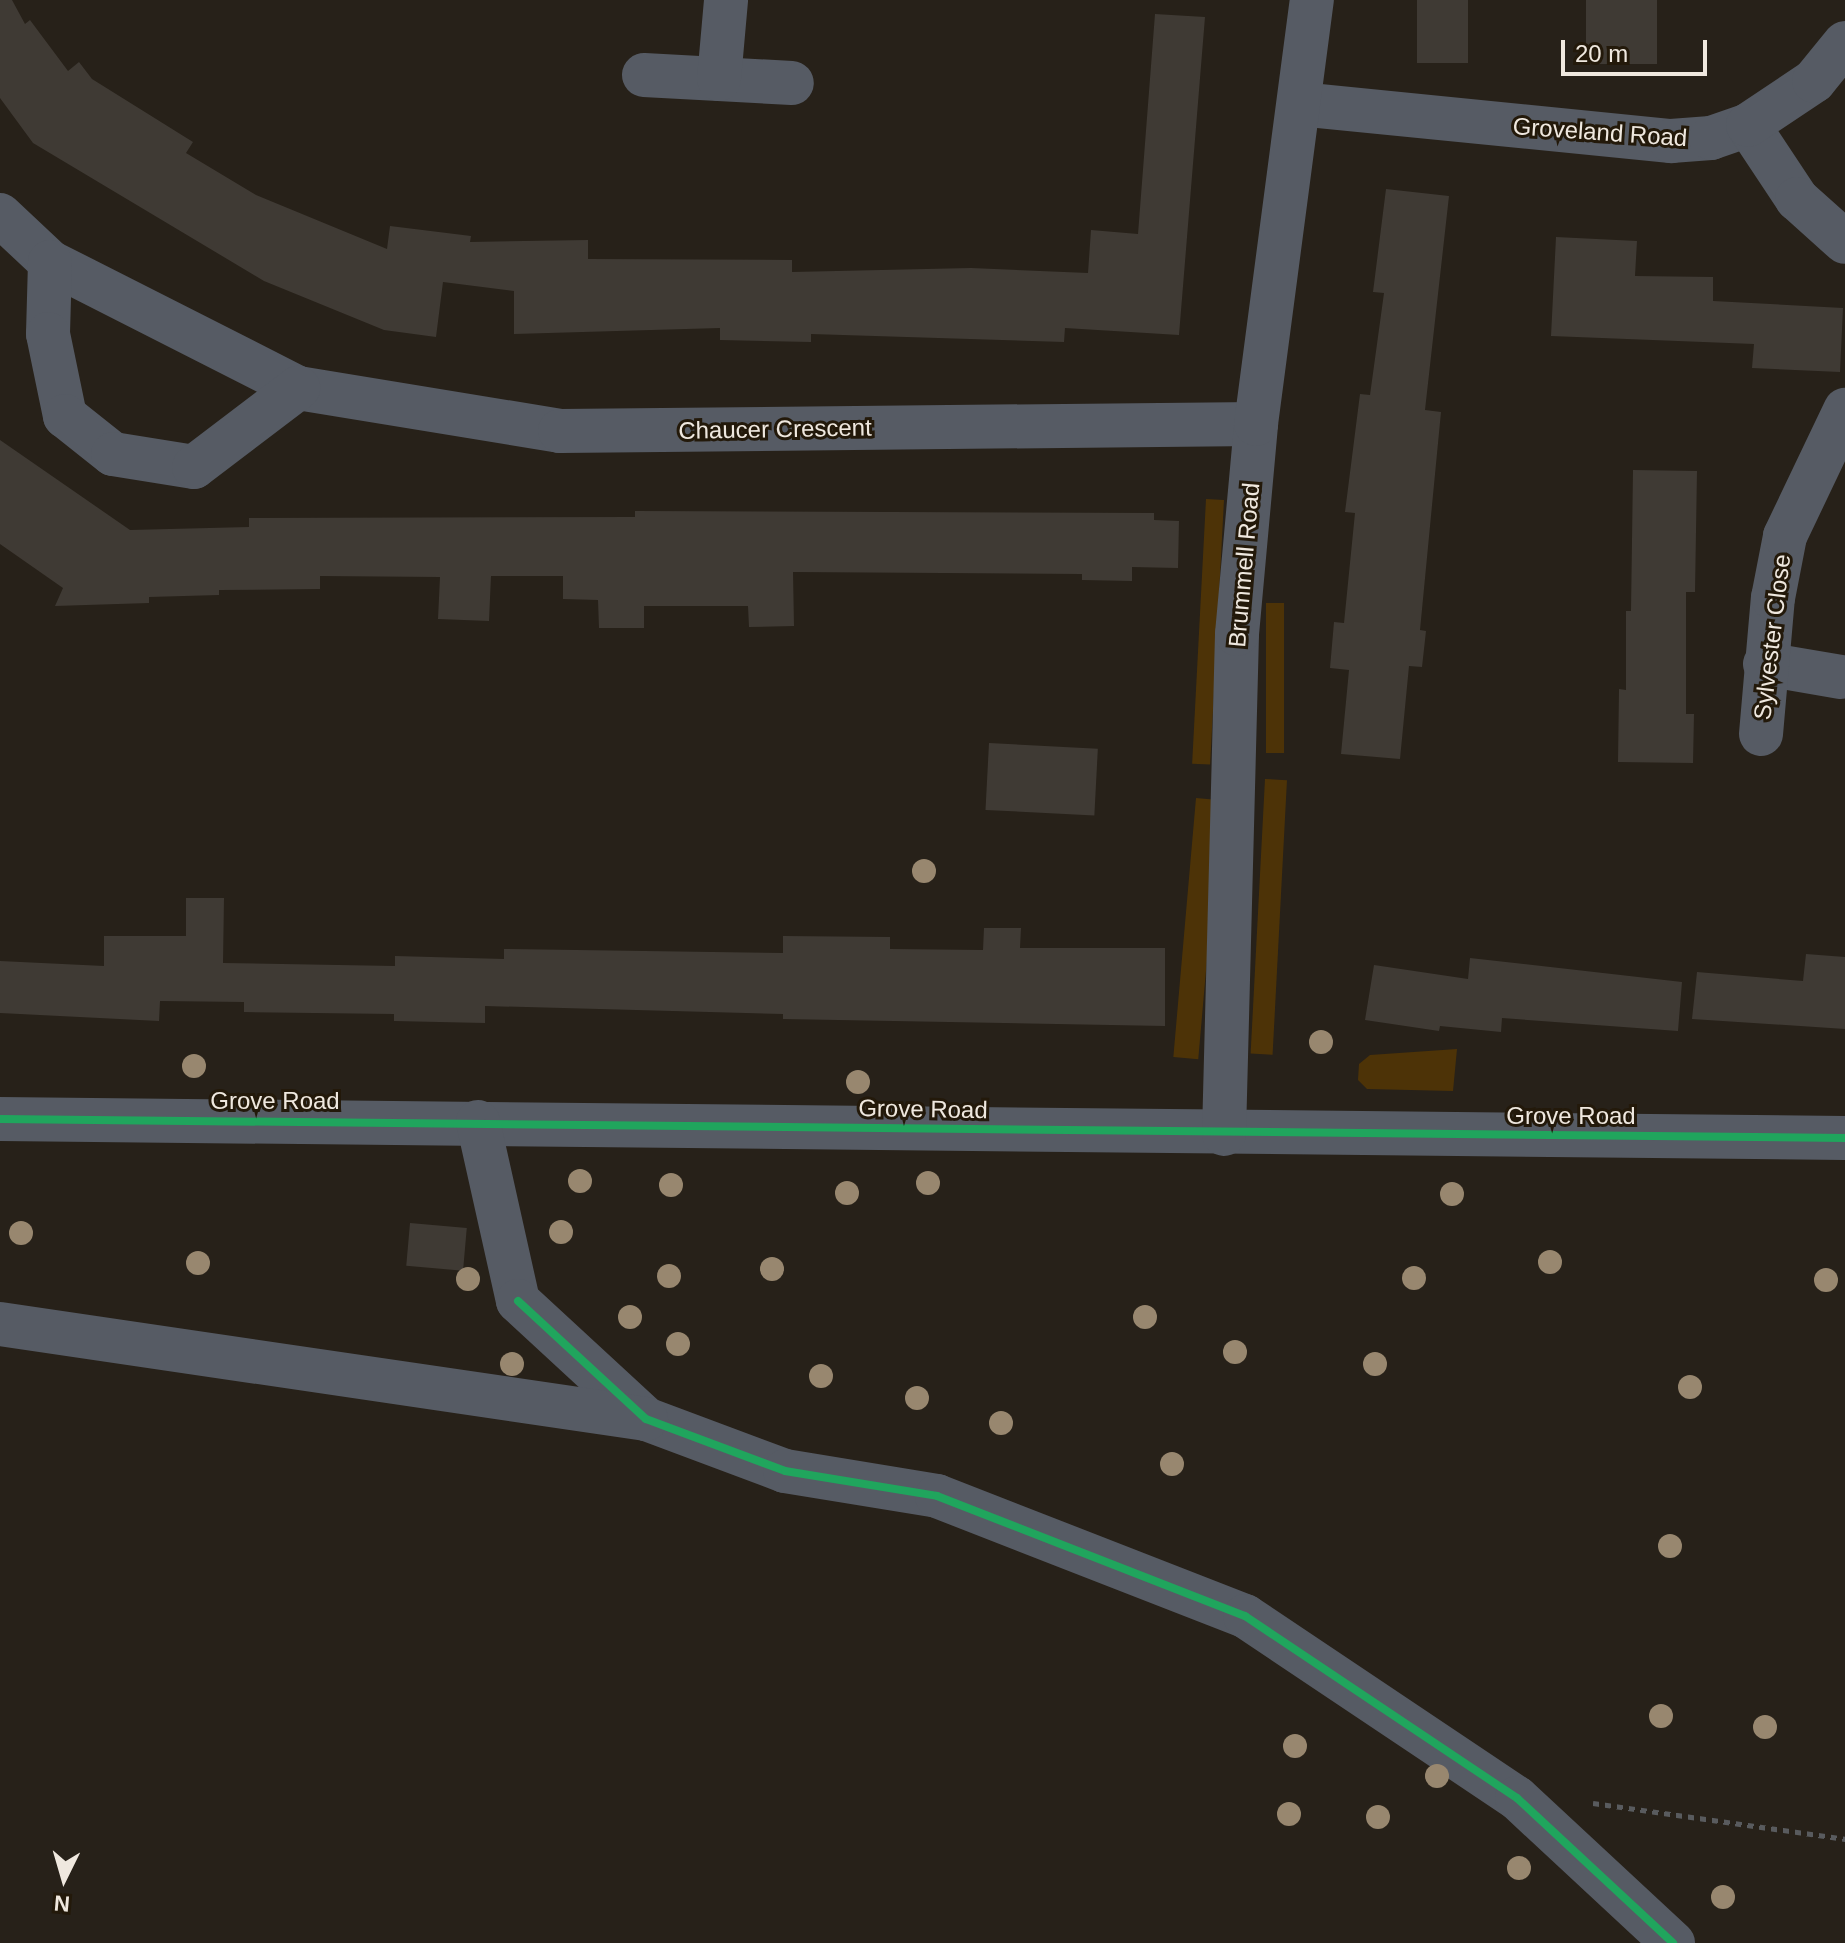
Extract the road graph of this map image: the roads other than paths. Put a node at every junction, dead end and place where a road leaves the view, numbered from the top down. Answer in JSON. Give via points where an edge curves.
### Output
{"nodes":[{"id":1,"x":726,"y":0,"type":"edge"},
{"id":2,"x":1312,"y":0,"type":"edge"},
{"id":3,"x":1845,"y":43,"type":"edge"},
{"id":4,"x":644,"y":75,"type":"dead end"},
{"id":5,"x":719,"y":79,"type":"junction"},
{"id":6,"x":792,"y":83,"type":"dead end"},
{"id":7,"x":1299,"y":104,"type":"junction"},
{"id":8,"x":1748,"y":125,"type":"junction"},
{"id":9,"x":0,"y":215,"type":"edge"},
{"id":10,"x":1845,"y":242,"type":"edge"},
{"id":11,"x":50,"y":262,"type":"junction"},
{"id":12,"x":298,"y":388,"type":"junction"},
{"id":13,"x":1845,"y":410,"type":"edge"},
{"id":14,"x":1256,"y":424,"type":"junction"},
{"id":15,"x":1765,"y":664,"type":"junction"},
{"id":16,"x":1841,"y":677,"type":"dead end"},
{"id":17,"x":1761,"y":734,"type":"dead end"},
{"id":18,"x":0,"y":1119,"type":"edge"},
{"id":19,"x":478,"y":1122,"type":"junction"},
{"id":20,"x":1224,"y":1134,"type":"junction"},
{"id":21,"x":1845,"y":1138,"type":"edge"},
{"id":22,"x":0,"y":1324,"type":"edge"},
{"id":23,"x":646,"y":1419,"type":"junction"},
{"id":24,"x":1673,"y":1943,"type":"edge"}],
"edges":[{"from":1,"to":5,"type":"street"},
{"from":2,"to":7,"type":"street","name":"Brummell Road"},
{"from":3,"to":8,"type":"street","name":"Groveland Road","via":[[1814,81]]},
{"from":4,"to":5,"type":"street"},
{"from":5,"to":6,"type":"street"},
{"from":7,"to":8,"type":"street","name":"Groveland Road","via":[[1671,141],[1711,138]]},
{"from":7,"to":14,"type":"street","name":"Brummell Road"},
{"from":8,"to":10,"type":"street","via":[[1797,199]]},
{"from":9,"to":11,"type":"street","name":"Chaucer Crescent"},
{"from":11,"to":12,"type":"street","name":"Chaucer Crescent"},
{"from":11,"to":12,"type":"street","via":[[48,334],[65,416],[113,454],[194,467]]},
{"from":12,"to":14,"type":"street","name":"Chaucer Crescent","via":[[560,431]]},
{"from":13,"to":15,"type":"street","name":"Sylvester Close","via":[[1785,536]]},
{"from":14,"to":20,"type":"street","name":"Brummell Road","via":[[1237,634]]},
{"from":15,"to":16,"type":"street"},
{"from":15,"to":17,"type":"street","name":"Sylvester Close"},
{"from":18,"to":19,"type":"street","name":"Grove Road"},
{"from":19,"to":20,"type":"street","name":"Grove Road"},
{"from":19,"to":23,"type":"street","via":[[518,1301]]},
{"from":20,"to":21,"type":"street","name":"Grove Road"},
{"from":22,"to":23,"type":"street"},
{"from":23,"to":24,"type":"street","via":[[785,1471],[937,1496],[1245,1616],[1517,1798]]}]}
